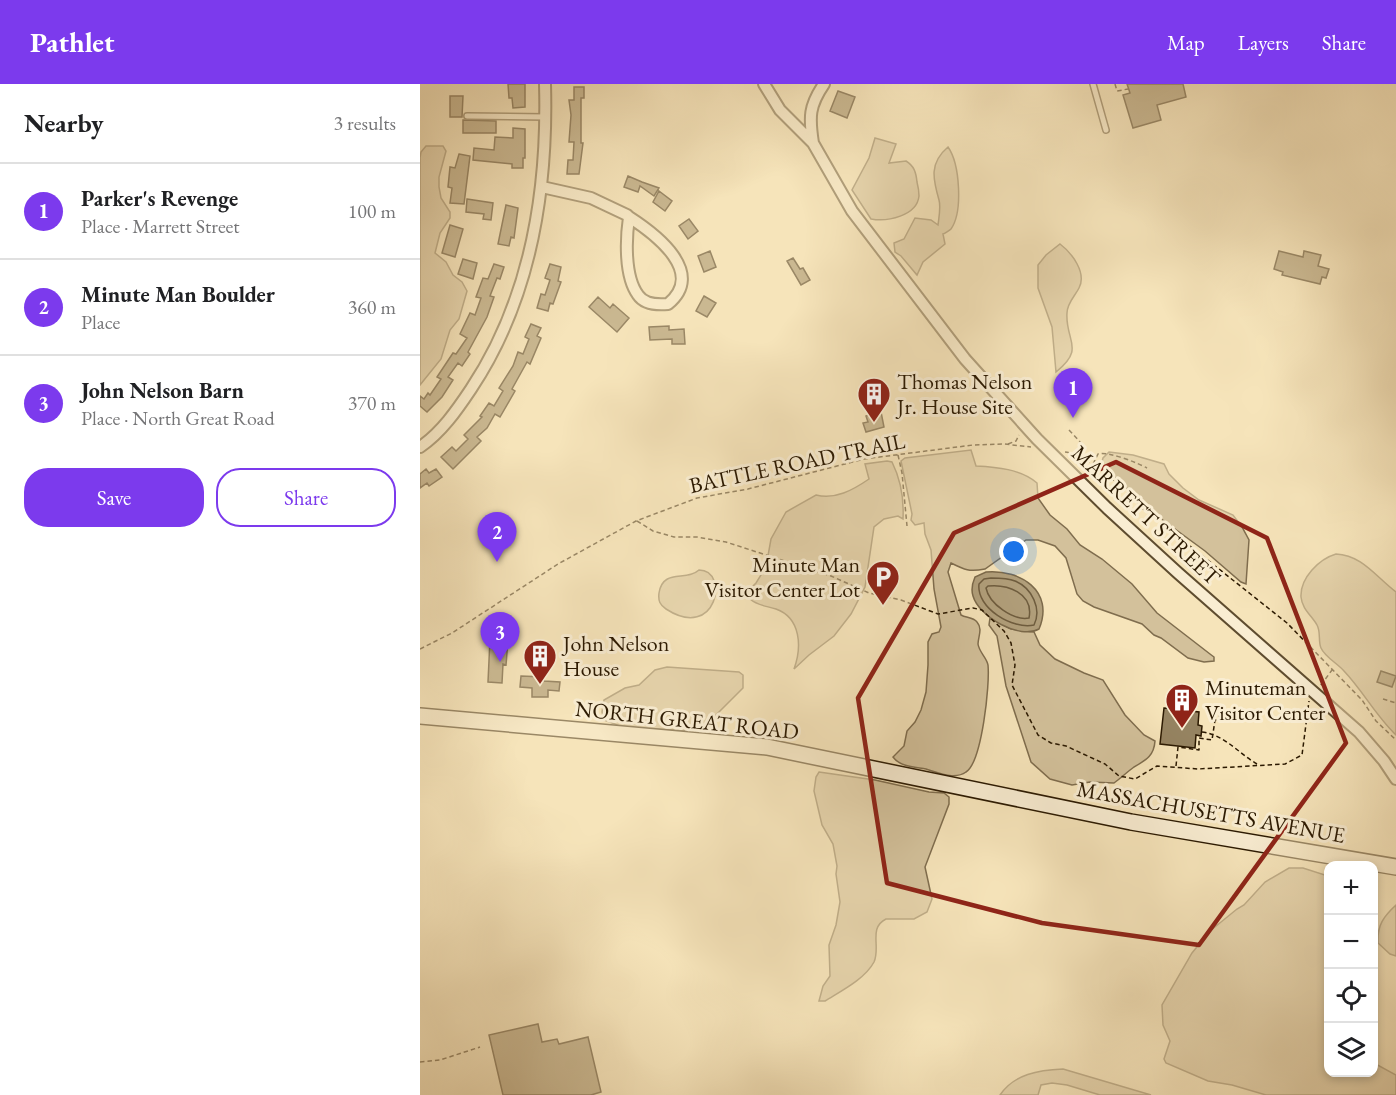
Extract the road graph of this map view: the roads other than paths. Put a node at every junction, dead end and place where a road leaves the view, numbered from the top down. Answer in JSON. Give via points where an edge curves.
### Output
{"nodes":[{"id":1,"x":545,"y":84,"type":"edge"},
{"id":2,"x":764,"y":84,"type":"edge"},
{"id":3,"x":824,"y":84,"type":"edge"},
{"id":4,"x":1093,"y":84,"type":"edge"},
{"id":5,"x":467,"y":116,"type":"dead end"},
{"id":6,"x":546,"y":117,"type":"junction"},
{"id":7,"x":1107,"y":130,"type":"dead end"},
{"id":8,"x":813,"y":143,"type":"junction"},
{"id":9,"x":542,"y":187,"type":"junction"},
{"id":10,"x":629,"y":217,"type":"junction"},
{"id":11,"x":420,"y":447,"type":"edge"},
{"id":12,"x":420,"y":716,"type":"edge"},
{"id":13,"x":1396,"y":779,"type":"edge"},
{"id":14,"x":1053,"y":806,"type":"joint"},
{"id":15,"x":1396,"y":867,"type":"edge"}],
"edges":[{"from":1,"to":6,"type":"street"},
{"from":2,"to":8,"type":"street","name":"MARRETT STREET","via":[[780,110]]},
{"from":3,"to":8,"type":"street","via":[[809,118]]},
{"from":4,"to":7,"type":"lane"},
{"from":5,"to":6,"type":"lane"},
{"from":6,"to":9,"type":"street"},
{"from":8,"to":13,"type":"street","name":"MARRETT STREET","via":[[852,211],[965,359],[1048,450],[1170,566],[1364,737]]},
{"from":9,"to":10,"type":"street","via":[[591,198]]},
{"from":9,"to":11,"type":"street","via":[[528,259],[501,337],[457,410]]},
{"from":10,"to":10,"type":"street","via":[[650,230],[675,258],[683,274],[682,288],[668,304],[646,302],[633,286],[628,265]]},
{"from":12,"to":14,"type":"main road","name":"NORTH GREAT ROAD","via":[[766,747]]},
{"from":14,"to":15,"type":"main road","name":"MASSACHUSETTS AVENUE"}]}
